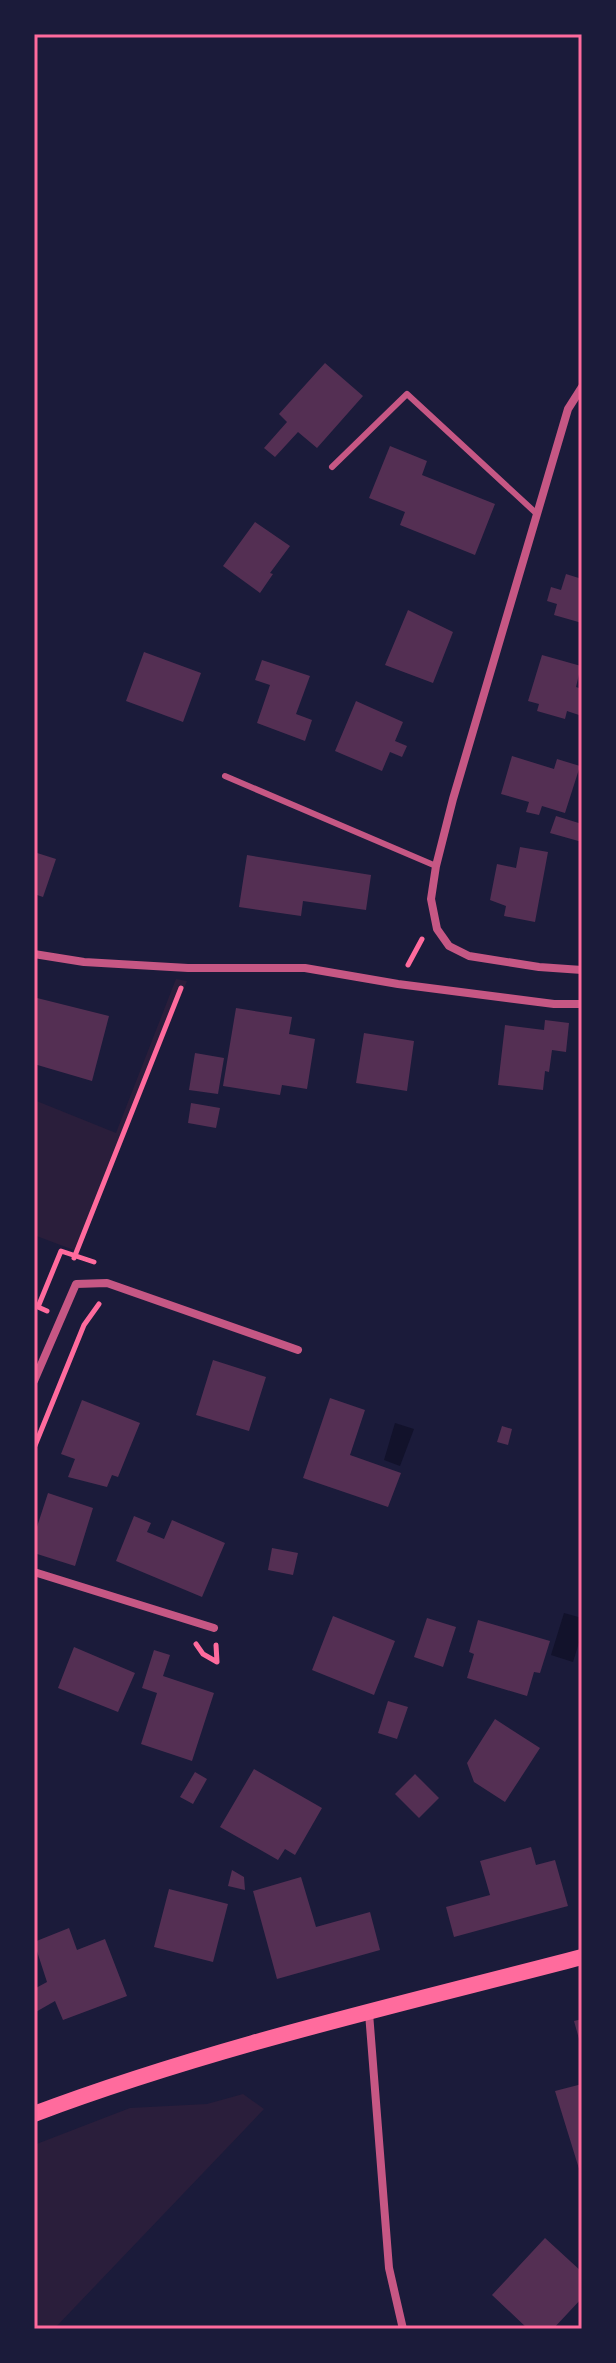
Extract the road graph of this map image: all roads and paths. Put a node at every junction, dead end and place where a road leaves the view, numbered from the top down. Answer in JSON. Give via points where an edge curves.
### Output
{"nodes":[{"id":1,"x":582,"y":387,"type":"edge"},
{"id":2,"x":332,"y":467,"type":"dead end"},
{"id":3,"x":537,"y":514,"type":"junction"},
{"id":4,"x":225,"y":776,"type":"dead end"},
{"id":5,"x":436,"y":866,"type":"junction"},
{"id":6,"x":434,"y":917,"type":"junction"},
{"id":7,"x":34,"y":954,"type":"edge"},
{"id":8,"x":188,"y":968,"type":"junction"},
{"id":9,"x":582,"y":970,"type":"edge"},
{"id":10,"x":398,"y":984,"type":"junction"},
{"id":11,"x":582,"y":1004,"type":"edge"},
{"id":12,"x":76,"y":1284,"type":"junction"},
{"id":13,"x":99,"y":1304,"type":"dead end"},
{"id":14,"x":298,"y":1350,"type":"dead end"},
{"id":15,"x":34,"y":1381,"type":"edge"},
{"id":16,"x":34,"y":1448,"type":"edge"},
{"id":17,"x":34,"y":1572,"type":"edge"},
{"id":18,"x":214,"y":1628,"type":"dead end"},
{"id":19,"x":582,"y":1957,"type":"edge"},
{"id":20,"x":369,"y":2013,"type":"junction"},
{"id":21,"x":34,"y":2114,"type":"edge"},
{"id":22,"x":403,"y":2329,"type":"edge"}],
"edges":[{"from":1,"to":3,"type":"street","via":[[568,409]]},
{"from":2,"to":3,"type":"lane","via":[[407,394]]},
{"from":3,"to":5,"type":"street"},
{"from":4,"to":5,"type":"lane"},
{"from":5,"to":6,"type":"street"},
{"from":6,"to":9,"type":"street","via":[[449,946],[469,956]]},
{"from":6,"to":10,"type":"path"},
{"from":7,"to":8,"type":"street"},
{"from":8,"to":10,"type":"street","via":[[305,968]]},
{"from":8,"to":12,"type":"path","via":[[72,1263]]},
{"from":10,"to":11,"type":"street"},
{"from":12,"to":14,"type":"street","via":[[107,1283]]},
{"from":12,"to":15,"type":"street"},
{"from":13,"to":16,"type":"path","via":[[84,1325]]},
{"from":17,"to":18,"type":"street"},
{"from":19,"to":20,"type":"main road"},
{"from":20,"to":21,"type":"main road","via":[[182,2063]]},
{"from":20,"to":22,"type":"street","via":[[389,2268]]}]}
